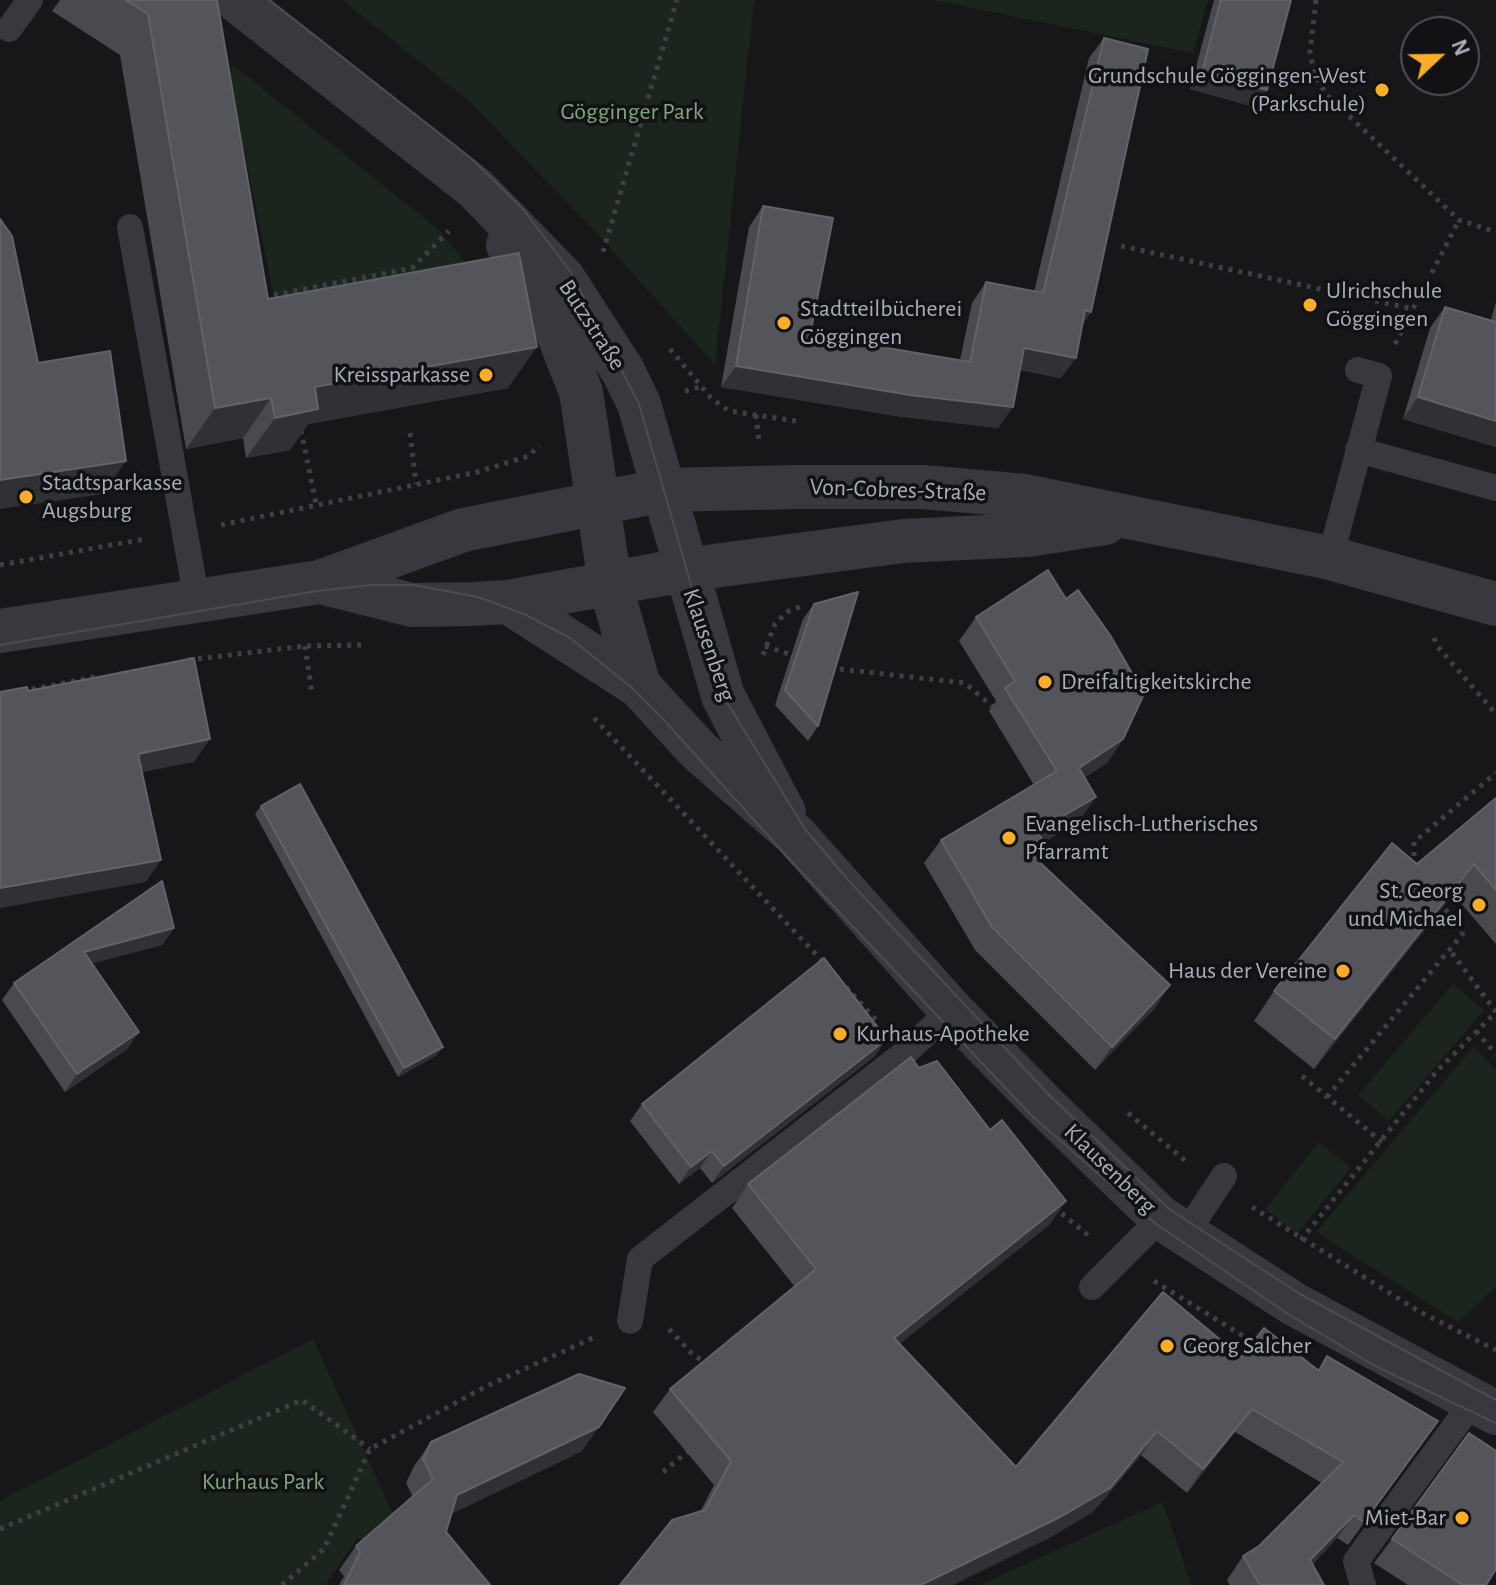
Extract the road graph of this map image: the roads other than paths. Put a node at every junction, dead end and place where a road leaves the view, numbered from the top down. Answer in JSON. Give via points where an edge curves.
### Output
{"nodes":[{"id":1,"x":30,"y":0,"type":"edge"},
{"id":2,"x":236,"y":0,"type":"edge"},
{"id":3,"x":9,"y":29,"type":"dead end"},
{"id":4,"x":475,"y":188,"type":"junction"},
{"id":5,"x":130,"y":227,"type":"dead end"},
{"id":6,"x":1368,"y":373,"type":"road end"},
{"id":7,"x":1358,"y":450,"type":"junction"},
{"id":8,"x":1496,"y":488,"type":"edge"},
{"id":9,"x":665,"y":490,"type":"junction"},
{"id":10,"x":595,"y":503,"type":"junction"},
{"id":11,"x":1129,"y":519,"type":"junction"},
{"id":12,"x":1330,"y":558,"type":"junction"},
{"id":13,"x":684,"y":570,"type":"junction"},
{"id":14,"x":320,"y":582,"type":"junction"},
{"id":15,"x":610,"y":583,"type":"junction"},
{"id":16,"x":197,"y":601,"type":"junction"},
{"id":17,"x":508,"y":602,"type":"junction"},
{"id":18,"x":1496,"y":604,"type":"edge"},
{"id":19,"x":0,"y":631,"type":"edge"},
{"id":20,"x":639,"y":686,"type":"junction"},
{"id":21,"x":796,"y":836,"type":"junction"},
{"id":22,"x":951,"y":1010,"type":"junction"},
{"id":23,"x":1221,"y":1180,"type":"road end"},
{"id":24,"x":1173,"y":1226,"type":"junction"},
{"id":25,"x":1092,"y":1287,"type":"dead end"},
{"id":26,"x":630,"y":1321,"type":"road end"},
{"id":27,"x":1484,"y":1408,"type":"edge"},
{"id":28,"x":1363,"y":1585,"type":"edge"}],
"edges":[{"from":1,"to":3,"type":"lane"},
{"from":2,"to":4,"type":"street","name":"Butzstraße"},
{"from":4,"to":9,"type":"street","name":"Butzstraße","via":[[563,278],[623,371],[639,404]]},
{"from":4,"to":10,"type":"street","name":"Butzstraße","via":[[553,321],[581,392]]},
{"from":5,"to":16,"type":"lane"},
{"from":6,"to":7,"type":"lane"},
{"from":7,"to":8,"type":"lane"},
{"from":7,"to":12,"type":"lane"},
{"from":9,"to":10,"type":"street","name":"Von-Cobres-Straße"},
{"from":9,"to":11,"type":"street","name":"Von-Cobres-Straße","via":[[923,487],[1025,496]]},
{"from":9,"to":13,"type":"street","name":"Klausenberg"},
{"from":10,"to":14,"type":"street","name":"Von-Cobres-Straße","via":[[463,530]]},
{"from":10,"to":15,"type":"street","name":"Klausenberg"},
{"from":11,"to":12,"type":"street","name":"Von-Cobres-Straße"},
{"from":11,"to":13,"type":"street","name":"Von-Cobres-Straße","via":[[1028,535],[903,541]]},
{"from":12,"to":18,"type":"street","name":"Von-Cobres-Straße"},
{"from":13,"to":15,"type":"street","name":"Von-Cobres-Straße"},
{"from":13,"to":21,"type":"street","name":"Klausenberg","via":[[723,696]]},
{"from":14,"to":16,"type":"street"},
{"from":14,"to":17,"type":"street","name":"Von-Cobres-Straße","via":[[412,605]]},
{"from":15,"to":17,"type":"street","name":"Von-Cobres-Straße"},
{"from":15,"to":20,"type":"street","name":"Klausenberg"},
{"from":16,"to":19,"type":"street"},
{"from":17,"to":20,"type":"street","name":"Klausenberg"},
{"from":20,"to":21,"type":"street","name":"Klausenberg","via":[[699,751]]},
{"from":21,"to":22,"type":"street","name":"Klausenberg"},
{"from":22,"to":24,"type":"street","name":"Klausenberg"},
{"from":22,"to":26,"type":"lane","via":[[906,1052],[640,1259]]},
{"from":23,"to":24,"type":"lane"},
{"from":24,"to":25,"type":"lane"},
{"from":24,"to":27,"type":"street","name":"Klausenberg","via":[[1294,1304]]},
{"from":27,"to":28,"type":"lane","via":[[1356,1561]]}]}
